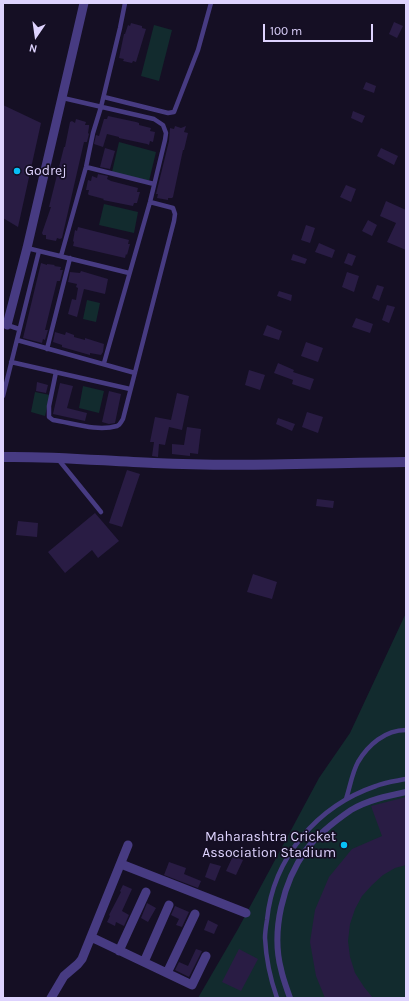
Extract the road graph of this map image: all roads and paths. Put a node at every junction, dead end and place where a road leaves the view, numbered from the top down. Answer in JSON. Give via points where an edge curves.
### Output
{"nodes":[{"id":1,"x":84,"y":3,"type":"edge"},
{"id":2,"x":124,"y":3,"type":"edge"},
{"id":3,"x":211,"y":3,"type":"edge"},
{"id":4,"x":104,"y":97,"type":"junction"},
{"id":5,"x":63,"y":98,"type":"junction"},
{"id":6,"x":101,"y":107,"type":"junction"},
{"id":7,"x":86,"y":167,"type":"junction"},
{"id":8,"x":154,"y":184,"type":"junction"},
{"id":9,"x":150,"y":202,"type":"junction"},
{"id":10,"x":27,"y":248,"type":"junction"},
{"id":11,"x":39,"y":251,"type":"junction"},
{"id":12,"x":61,"y":256,"type":"junction"},
{"id":13,"x":70,"y":258,"type":"junction"},
{"id":14,"x":129,"y":273,"type":"junction"},
{"id":15,"x":7,"y":325,"type":"joint"},
{"id":16,"x":19,"y":329,"type":"junction"},
{"id":17,"x":17,"y":340,"type":"junction"},
{"id":18,"x":47,"y":349,"type":"junction"},
{"id":19,"x":11,"y":362,"type":"junction"},
{"id":20,"x":104,"y":363,"type":"junction"},
{"id":21,"x":56,"y":372,"type":"junction"},
{"id":22,"x":135,"y":373,"type":"junction"},
{"id":23,"x":130,"y":389,"type":"junction"},
{"id":24,"x":3,"y":396,"type":"edge"},
{"id":25,"x":3,"y":457,"type":"edge"},
{"id":26,"x":57,"y":457,"type":"junction"},
{"id":27,"x":406,"y":462,"type":"edge"},
{"id":28,"x":100,"y":512,"type":"dead end"},
{"id":29,"x":406,"y":730,"type":"edge"},
{"id":30,"x":406,"y":779,"type":"edge"},
{"id":31,"x":406,"y":792,"type":"edge"},
{"id":32,"x":346,"y":799,"type":"junction"},
{"id":33,"x":128,"y":845,"type":"dead end"},
{"id":34,"x":121,"y":864,"type":"junction"},
{"id":35,"x":146,"y":892,"type":"dead end"},
{"id":36,"x":169,"y":905,"type":"dead end"},
{"id":37,"x":246,"y":913,"type":"dead end"},
{"id":38,"x":195,"y":914,"type":"dead end"},
{"id":39,"x":92,"y":938,"type":"junction"},
{"id":40,"x":119,"y":951,"type":"junction"},
{"id":41,"x":206,"y":956,"type":"dead end"},
{"id":42,"x":144,"y":962,"type":"junction"},
{"id":43,"x":167,"y":973,"type":"junction"},
{"id":44,"x":51,"y":998,"type":"edge"},
{"id":45,"x":277,"y":998,"type":"edge"},
{"id":46,"x":290,"y":998,"type":"edge"}],
"edges":[{"from":1,"to":5,"type":"street"},
{"from":2,"to":4,"type":"lane"},
{"from":3,"to":4,"type":"lane","via":[[198,50],[174,112],[168,113]]},
{"from":4,"to":6,"type":"lane"},
{"from":5,"to":6,"type":"lane"},
{"from":5,"to":10,"type":"street"},
{"from":6,"to":7,"type":"lane"},
{"from":6,"to":8,"type":"lane","via":[[154,119],[163,124],[165,140]]},
{"from":7,"to":8,"type":"lane"},
{"from":7,"to":12,"type":"lane"},
{"from":8,"to":9,"type":"lane"},
{"from":9,"to":14,"type":"lane"},
{"from":9,"to":22,"type":"lane","via":[[173,208],[175,214]]},
{"from":10,"to":11,"type":"lane"},
{"from":10,"to":15,"type":"street"},
{"from":11,"to":12,"type":"lane"},
{"from":11,"to":16,"type":"lane"},
{"from":12,"to":13,"type":"lane"},
{"from":13,"to":14,"type":"lane"},
{"from":13,"to":18,"type":"lane"},
{"from":14,"to":20,"type":"lane"},
{"from":15,"to":16,"type":"lane"},
{"from":16,"to":17,"type":"lane"},
{"from":17,"to":18,"type":"lane"},
{"from":17,"to":19,"type":"lane"},
{"from":18,"to":20,"type":"lane"},
{"from":19,"to":21,"type":"lane"},
{"from":19,"to":24,"type":"lane"},
{"from":20,"to":22,"type":"lane"},
{"from":21,"to":23,"type":"lane"},
{"from":21,"to":23,"type":"lane","via":[[49,406],[49,417],[53,420],[100,429],[117,426],[123,419]]},
{"from":22,"to":23,"type":"lane"},
{"from":25,"to":26,"type":"street"},
{"from":26,"to":27,"type":"street","via":[[229,465]]},
{"from":26,"to":28,"type":"lane"},
{"from":29,"to":32,"type":"lane","via":[[383,736],[368,748],[357,764]]},
{"from":30,"to":32,"type":"lane","via":[[377,785]]},
{"from":31,"to":46,"type":"street","via":[[381,797],[352,810],[327,828],[306,850],[291,877],[281,906],[277,937],[280,968]]},
{"from":32,"to":45,"type":"lane","via":[[319,818],[305,833],[279,872],[268,904],[265,937],[268,970]]},
{"from":33,"to":34,"type":"street"},
{"from":34,"to":37,"type":"street"},
{"from":34,"to":39,"type":"street"},
{"from":35,"to":40,"type":"street"},
{"from":36,"to":42,"type":"street"},
{"from":38,"to":43,"type":"street"},
{"from":39,"to":40,"type":"street"},
{"from":39,"to":44,"type":"street","via":[[82,959],[64,976]]},
{"from":40,"to":42,"type":"street"},
{"from":41,"to":43,"type":"street","via":[[192,985]]},
{"from":42,"to":43,"type":"street"}]}
